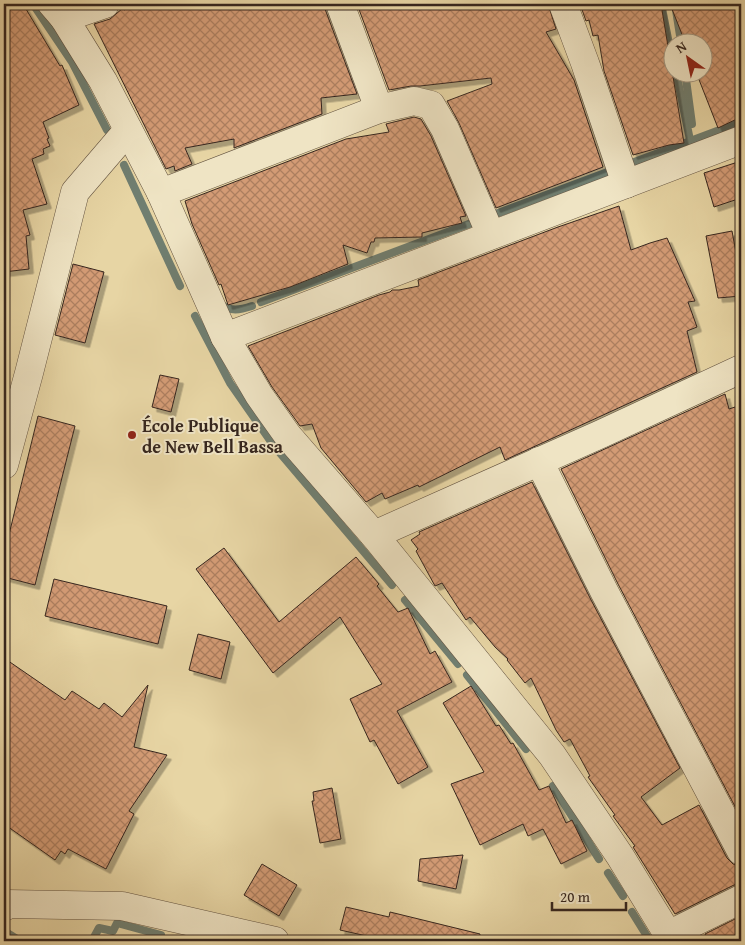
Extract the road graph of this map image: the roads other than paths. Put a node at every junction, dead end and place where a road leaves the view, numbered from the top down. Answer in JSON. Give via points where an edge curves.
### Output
{"nodes":[{"id":1,"x":105,"y":4,"type":"edge"},
{"id":2,"x":340,"y":4,"type":"edge"},
{"id":3,"x":563,"y":4,"type":"edge"},
{"id":4,"x":58,"y":11,"type":"edge"},
{"id":5,"x":379,"y":109,"type":"junction"},
{"id":6,"x":128,"y":130,"type":"junction"},
{"id":7,"x":741,"y":140,"type":"edge"},
{"id":8,"x":626,"y":184,"type":"junction"},
{"id":9,"x":161,"y":193,"type":"junction"},
{"id":10,"x":490,"y":235,"type":"junction"},
{"id":11,"x":225,"y":337,"type":"junction"},
{"id":12,"x":740,"y":372,"type":"edge"},
{"id":13,"x":538,"y":462,"type":"junction"},
{"id":14,"x":4,"y":465,"type":"edge"},
{"id":15,"x":374,"y":535,"type":"junction"},
{"id":16,"x":741,"y":852,"type":"edge"},
{"id":17,"x":741,"y":899,"type":"edge"},
{"id":18,"x":4,"y":907,"type":"edge"},
{"id":19,"x":670,"y":938,"type":"edge"},
{"id":20,"x":275,"y":941,"type":"edge"}],
"edges":[{"from":1,"to":4,"type":"street"},
{"from":2,"to":5,"type":"street"},
{"from":3,"to":8,"type":"street"},
{"from":4,"to":6,"type":"street","via":[[103,81]]},
{"from":5,"to":9,"type":"street"},
{"from":5,"to":10,"type":"street","via":[[414,101],[431,105]]},
{"from":6,"to":9,"type":"street"},
{"from":6,"to":14,"type":"street","via":[[75,192]]},
{"from":7,"to":8,"type":"street"},
{"from":8,"to":10,"type":"street"},
{"from":9,"to":11,"type":"street"},
{"from":10,"to":11,"type":"street"},
{"from":11,"to":15,"type":"street","via":[[288,436]]},
{"from":12,"to":13,"type":"street"},
{"from":13,"to":15,"type":"street"},
{"from":13,"to":16,"type":"street"},
{"from":15,"to":19,"type":"street","via":[[552,755]]},
{"from":17,"to":19,"type":"street"},
{"from":18,"to":20,"type":"street","via":[[7,904],[122,906]]}]}
